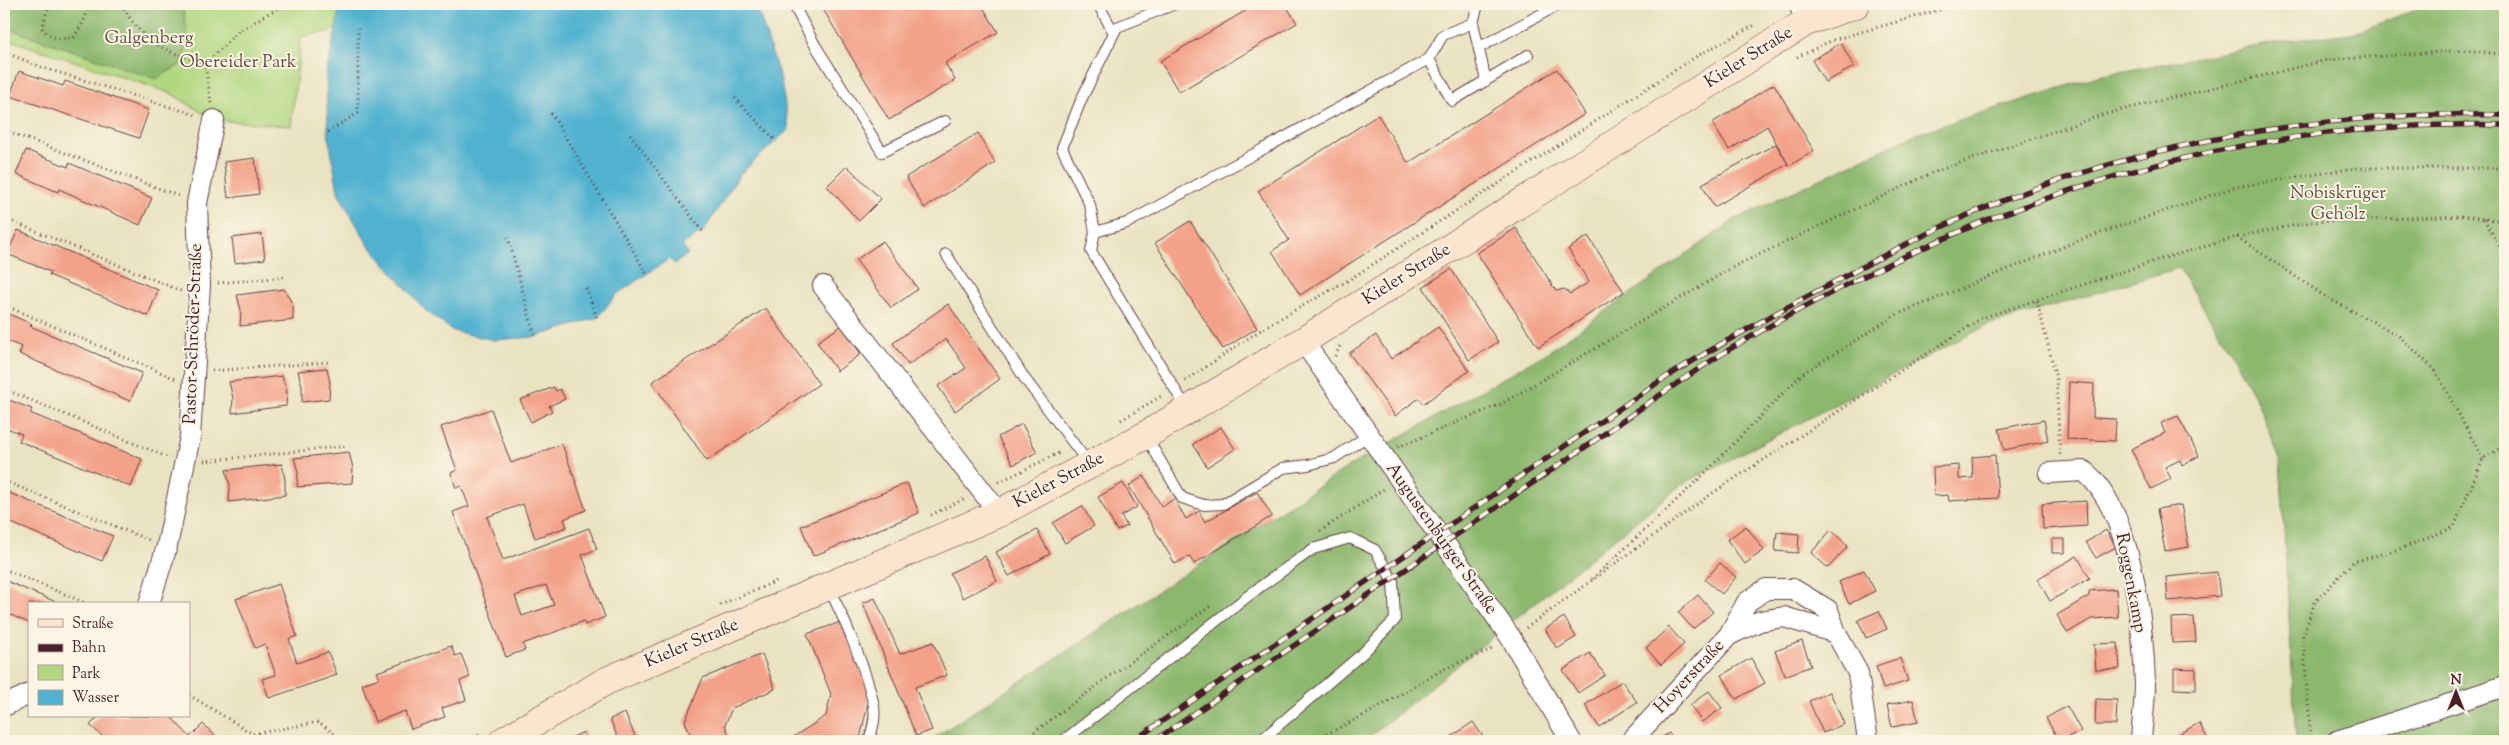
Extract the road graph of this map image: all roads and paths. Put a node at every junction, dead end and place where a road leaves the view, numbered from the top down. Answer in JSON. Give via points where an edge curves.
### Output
{"nodes":[{"id":1,"x":11,"y":4,"type":"edge"},
{"id":2,"x":49,"y":4,"type":"edge"},
{"id":3,"x":89,"y":4,"type":"edge"},
{"id":4,"x":122,"y":4,"type":"edge"},
{"id":5,"x":290,"y":4,"type":"edge"},
{"id":6,"x":793,"y":4,"type":"edge"},
{"id":7,"x":1098,"y":4,"type":"edge"},
{"id":8,"x":1175,"y":4,"type":"edge"},
{"id":9,"x":1478,"y":4,"type":"edge"},
{"id":10,"x":1560,"y":4,"type":"edge"},
{"id":11,"x":1856,"y":4,"type":"edge"},
{"id":12,"x":4,"y":9,"type":"edge"},
{"id":13,"x":1802,"y":13,"type":"edge"},
{"id":14,"x":1763,"y":22,"type":"dead end"},
{"id":15,"x":1474,"y":23,"type":"junction"},
{"id":16,"x":358,"y":28,"type":"dead end"},
{"id":17,"x":1114,"y":32,"type":"junction"},
{"id":18,"x":1480,"y":47,"type":"junction"},
{"id":19,"x":4,"y":52,"type":"edge"},
{"id":20,"x":1528,"y":55,"type":"dead end"},
{"id":21,"x":2505,"y":55,"type":"edge"},
{"id":22,"x":1429,"y":59,"type":"junction"},
{"id":23,"x":205,"y":64,"type":"junction"},
{"id":24,"x":1486,"y":80,"type":"junction"},
{"id":25,"x":735,"y":98,"type":"dead end"},
{"id":26,"x":551,"y":112,"type":"dead end"},
{"id":27,"x":214,"y":120,"type":"junction"},
{"id":28,"x":945,"y":121,"type":"dead end"},
{"id":29,"x":4,"y":130,"type":"edge"},
{"id":30,"x":328,"y":132,"type":"dead end"},
{"id":31,"x":630,"y":134,"type":"dead end"},
{"id":32,"x":776,"y":141,"type":"dead end"},
{"id":33,"x":2505,"y":168,"type":"edge"},
{"id":34,"x":198,"y":203,"type":"junction"},
{"id":35,"x":4,"y":218,"type":"edge"},
{"id":36,"x":2483,"y":219,"type":"junction"},
{"id":37,"x":2505,"y":221,"type":"edge"},
{"id":38,"x":703,"y":232,"type":"dead end"},
{"id":39,"x":1095,"y":232,"type":"junction"},
{"id":40,"x":508,"y":237,"type":"dead end"},
{"id":41,"x":2237,"y":237,"type":"junction"},
{"id":42,"x":946,"y":254,"type":"dead end"},
{"id":43,"x":2505,"y":256,"type":"edge"},
{"id":44,"x":648,"y":274,"type":"dead end"},
{"id":45,"x":286,"y":277,"type":"dead end"},
{"id":46,"x":823,"y":286,"type":"dead end"},
{"id":47,"x":586,"y":288,"type":"dead end"},
{"id":48,"x":199,"y":292,"type":"junction"},
{"id":49,"x":2037,"y":301,"type":"junction"},
{"id":50,"x":4,"y":306,"type":"edge"},
{"id":51,"x":597,"y":318,"type":"dead end"},
{"id":52,"x":535,"y":337,"type":"dead end"},
{"id":53,"x":1303,"y":342,"type":"junction"},
{"id":54,"x":330,"y":362,"type":"dead end"},
{"id":55,"x":194,"y":379,"type":"junction"},
{"id":56,"x":4,"y":389,"type":"edge"},
{"id":57,"x":1180,"y":399,"type":"junction"},
{"id":58,"x":1114,"y":425,"type":"dead end"},
{"id":59,"x":1146,"y":435,"type":"junction"},
{"id":60,"x":1369,"y":435,"type":"junction"},
{"id":61,"x":2505,"y":445,"type":"edge"},
{"id":62,"x":348,"y":446,"type":"dead end"},
{"id":63,"x":1382,"y":454,"type":"junction"},
{"id":64,"x":1082,"y":455,"type":"junction"},
{"id":65,"x":2484,"y":459,"type":"junction"},
{"id":66,"x":184,"y":464,"type":"junction"},
{"id":67,"x":2055,"y":472,"type":"joint"},
{"id":68,"x":4,"y":481,"type":"edge"},
{"id":69,"x":982,"y":491,"type":"junction"},
{"id":70,"x":999,"y":513,"type":"junction"},
{"id":71,"x":922,"y":519,"type":"dead end"},
{"id":72,"x":167,"y":546,"type":"junction"},
{"id":73,"x":4,"y":569,"type":"edge"},
{"id":74,"x":788,"y":576,"type":"dead end"},
{"id":75,"x":827,"y":586,"type":"junction"},
{"id":76,"x":1580,"y":590,"type":"junction"},
{"id":77,"x":83,"y":602,"type":"edge"},
{"id":78,"x":150,"y":602,"type":"edge"},
{"id":79,"x":1216,"y":603,"type":"dead end"},
{"id":80,"x":716,"y":607,"type":"dead end"},
{"id":81,"x":1836,"y":633,"type":"junction"},
{"id":82,"x":1729,"y":635,"type":"junction"},
{"id":83,"x":1511,"y":638,"type":"junction"},
{"id":84,"x":2505,"y":686,"type":"edge"},
{"id":85,"x":28,"y":694,"type":"edge"},
{"id":86,"x":190,"y":696,"type":"edge"},
{"id":87,"x":4,"y":705,"type":"edge"},
{"id":88,"x":493,"y":736,"type":"edge"},
{"id":89,"x":343,"y":741,"type":"edge"},
{"id":90,"x":470,"y":741,"type":"edge"},
{"id":91,"x":869,"y":741,"type":"edge"},
{"id":92,"x":1022,"y":741,"type":"edge"},
{"id":93,"x":1063,"y":741,"type":"edge"},
{"id":94,"x":1260,"y":741,"type":"edge"},
{"id":95,"x":1313,"y":741,"type":"edge"},
{"id":96,"x":1571,"y":741,"type":"edge"},
{"id":97,"x":1631,"y":741,"type":"edge"},
{"id":98,"x":1868,"y":741,"type":"edge"},
{"id":99,"x":2141,"y":741,"type":"edge"},
{"id":100,"x":2311,"y":741,"type":"edge"},
{"id":101,"x":2338,"y":741,"type":"edge"}],
"edges":[{"from":1,"to":12,"type":"path"},
{"from":2,"to":3,"type":"path","via":[[42,28],[48,36],[64,39],[74,37]]},
{"from":4,"to":23,"type":"path","via":[[141,34],[163,50]]},
{"from":5,"to":23,"type":"path","via":[[238,32]]},
{"from":6,"to":28,"type":"lane","via":[[814,45],[882,152]]},
{"from":7,"to":17,"type":"lane"},
{"from":8,"to":17,"type":"lane","via":[[1117,27]]},
{"from":9,"to":15,"type":"lane"},
{"from":10,"to":18,"type":"lane"},
{"from":11,"to":13,"type":"main road","name":"Kieler Straße"},
{"from":13,"to":53,"type":"main road","name":"Kieler Straße"},
{"from":14,"to":57,"type":"path","via":[[1698,56],[1347,281],[1265,327]]},
{"from":15,"to":18,"type":"lane"},
{"from":15,"to":22,"type":"lane","via":[[1443,35]]},
{"from":16,"to":30,"type":"path","via":[[358,113]]},
{"from":17,"to":39,"type":"lane","via":[[1062,148],[1090,206]]},
{"from":18,"to":24,"type":"lane"},
{"from":19,"to":27,"type":"path","via":[[44,68]]},
{"from":20,"to":24,"type":"lane"},
{"from":21,"to":63,"type":"path","via":[[2468,50],[2327,60],[2105,114],[1934,172],[1734,266],[1501,404]]},
{"from":22,"to":24,"type":"lane","via":[[1452,101]]},
{"from":22,"to":39,"type":"lane","via":[[1127,223]]},
{"from":23,"to":27,"type":"path"},
{"from":25,"to":32,"type":"path"},
{"from":26,"to":44,"type":"path"},
{"from":27,"to":34,"type":"street","name":"Pastor-Schröder-Straße"},
{"from":29,"to":34,"type":"path"},
{"from":31,"to":38,"type":"path"},
{"from":33,"to":76,"type":"path","via":[[2355,168],[2235,187],[2080,240],[1898,314],[1803,374],[1696,482]]},
{"from":34,"to":48,"type":"street","name":"Pastor-Schröder-Straße"},
{"from":35,"to":48,"type":"path"},
{"from":36,"to":37,"type":"path"},
{"from":36,"to":41,"type":"path","via":[[2461,216],[2311,222]]},
{"from":36,"to":43,"type":"path"},
{"from":39,"to":57,"type":"lane","via":[[1091,251]]},
{"from":40,"to":52,"type":"path"},
{"from":41,"to":49,"type":"path","via":[[2161,258]]},
{"from":41,"to":65,"type":"path","via":[[2326,297],[2398,335],[2435,370]]},
{"from":42,"to":64,"type":"lane","via":[[1025,379]]},
{"from":45,"to":48,"type":"path"},
{"from":46,"to":69,"type":"street","name":"Kieler Straße"},
{"from":47,"to":51,"type":"path"},
{"from":48,"to":55,"type":"street","name":"Pastor-Schröder-Straße"},
{"from":49,"to":67,"type":"path","via":[[2056,377]]},
{"from":49,"to":76,"type":"path","via":[[1982,318],[1714,492]]},
{"from":50,"to":55,"type":"path"},
{"from":53,"to":57,"type":"main road","name":"Kieler Straße"},
{"from":53,"to":60,"type":"street","name":"Augustenburger Straße"},
{"from":54,"to":55,"type":"path"},
{"from":55,"to":66,"type":"street","name":"Pastor-Schröder-Straße","via":[[190,437]]},
{"from":56,"to":66,"type":"path"},
{"from":57,"to":58,"type":"path"},
{"from":57,"to":59,"type":"main road","name":"Kieler Straße"},
{"from":59,"to":60,"type":"lane","via":[[1182,498],[1204,505],[1223,504],[1282,468],[1334,458]]},
{"from":59,"to":64,"type":"main road","name":"Kieler Straße"},
{"from":60,"to":63,"type":"street","name":"Augustenburger Straße"},
{"from":61,"to":65,"type":"path"},
{"from":62,"to":66,"type":"path"},
{"from":63,"to":83,"type":"street","name":"Augustenburger Straße"},
{"from":64,"to":69,"type":"path"},
{"from":64,"to":70,"type":"main road","name":"Kieler Straße"},
{"from":65,"to":100,"type":"path","via":[[2454,527],[2403,548],[2353,562],[2315,602],[2303,636]]},
{"from":66,"to":72,"type":"street","name":"Pastor-Schröder-Straße"},
{"from":67,"to":99,"type":"street","name":"Roggenkamp","via":[[2084,471],[2108,498],[2117,520],[2140,616],[2145,686]]},
{"from":68,"to":72,"type":"path"},
{"from":69,"to":70,"type":"street","name":"Kieler Straße"},
{"from":69,"to":71,"type":"path"},
{"from":70,"to":75,"type":"main road","name":"Kieler Straße"},
{"from":72,"to":78,"type":"street","name":"Pastor-Schröder-Straße"},
{"from":73,"to":77,"type":"path"},
{"from":74,"to":80,"type":"path"},
{"from":75,"to":88,"type":"main road","name":"Kieler Straße","via":[[606,681]]},
{"from":75,"to":91,"type":"lane","via":[[874,708]]},
{"from":76,"to":83,"type":"path"},
{"from":79,"to":92,"type":"path","via":[[1162,638]]},
{"from":81,"to":82,"type":"street","name":"Hoyerstraße","via":[[1784,617],[1760,622]]},
{"from":81,"to":82,"type":"street","name":"Hoyerstraße","via":[[1828,610],[1794,589],[1766,588],[1747,602]]},
{"from":81,"to":98,"type":"street","name":"Hoyerstraße","via":[[1858,673]]},
{"from":82,"to":97,"type":"street","name":"Hoyerstraße"},
{"from":83,"to":95,"type":"path","via":[[1489,652],[1444,669]]},
{"from":83,"to":96,"type":"street","name":"Augustenburger Straße"},
{"from":84,"to":101,"type":"street"},
{"from":85,"to":87,"type":"street"},
{"from":86,"to":89,"type":"path","via":[[253,734],[319,722]]},
{"from":88,"to":90,"type":"path"},
{"from":93,"to":94,"type":"lane","via":[[1313,549],[1350,538],[1375,550],[1394,581],[1395,620],[1363,653]]}]}
